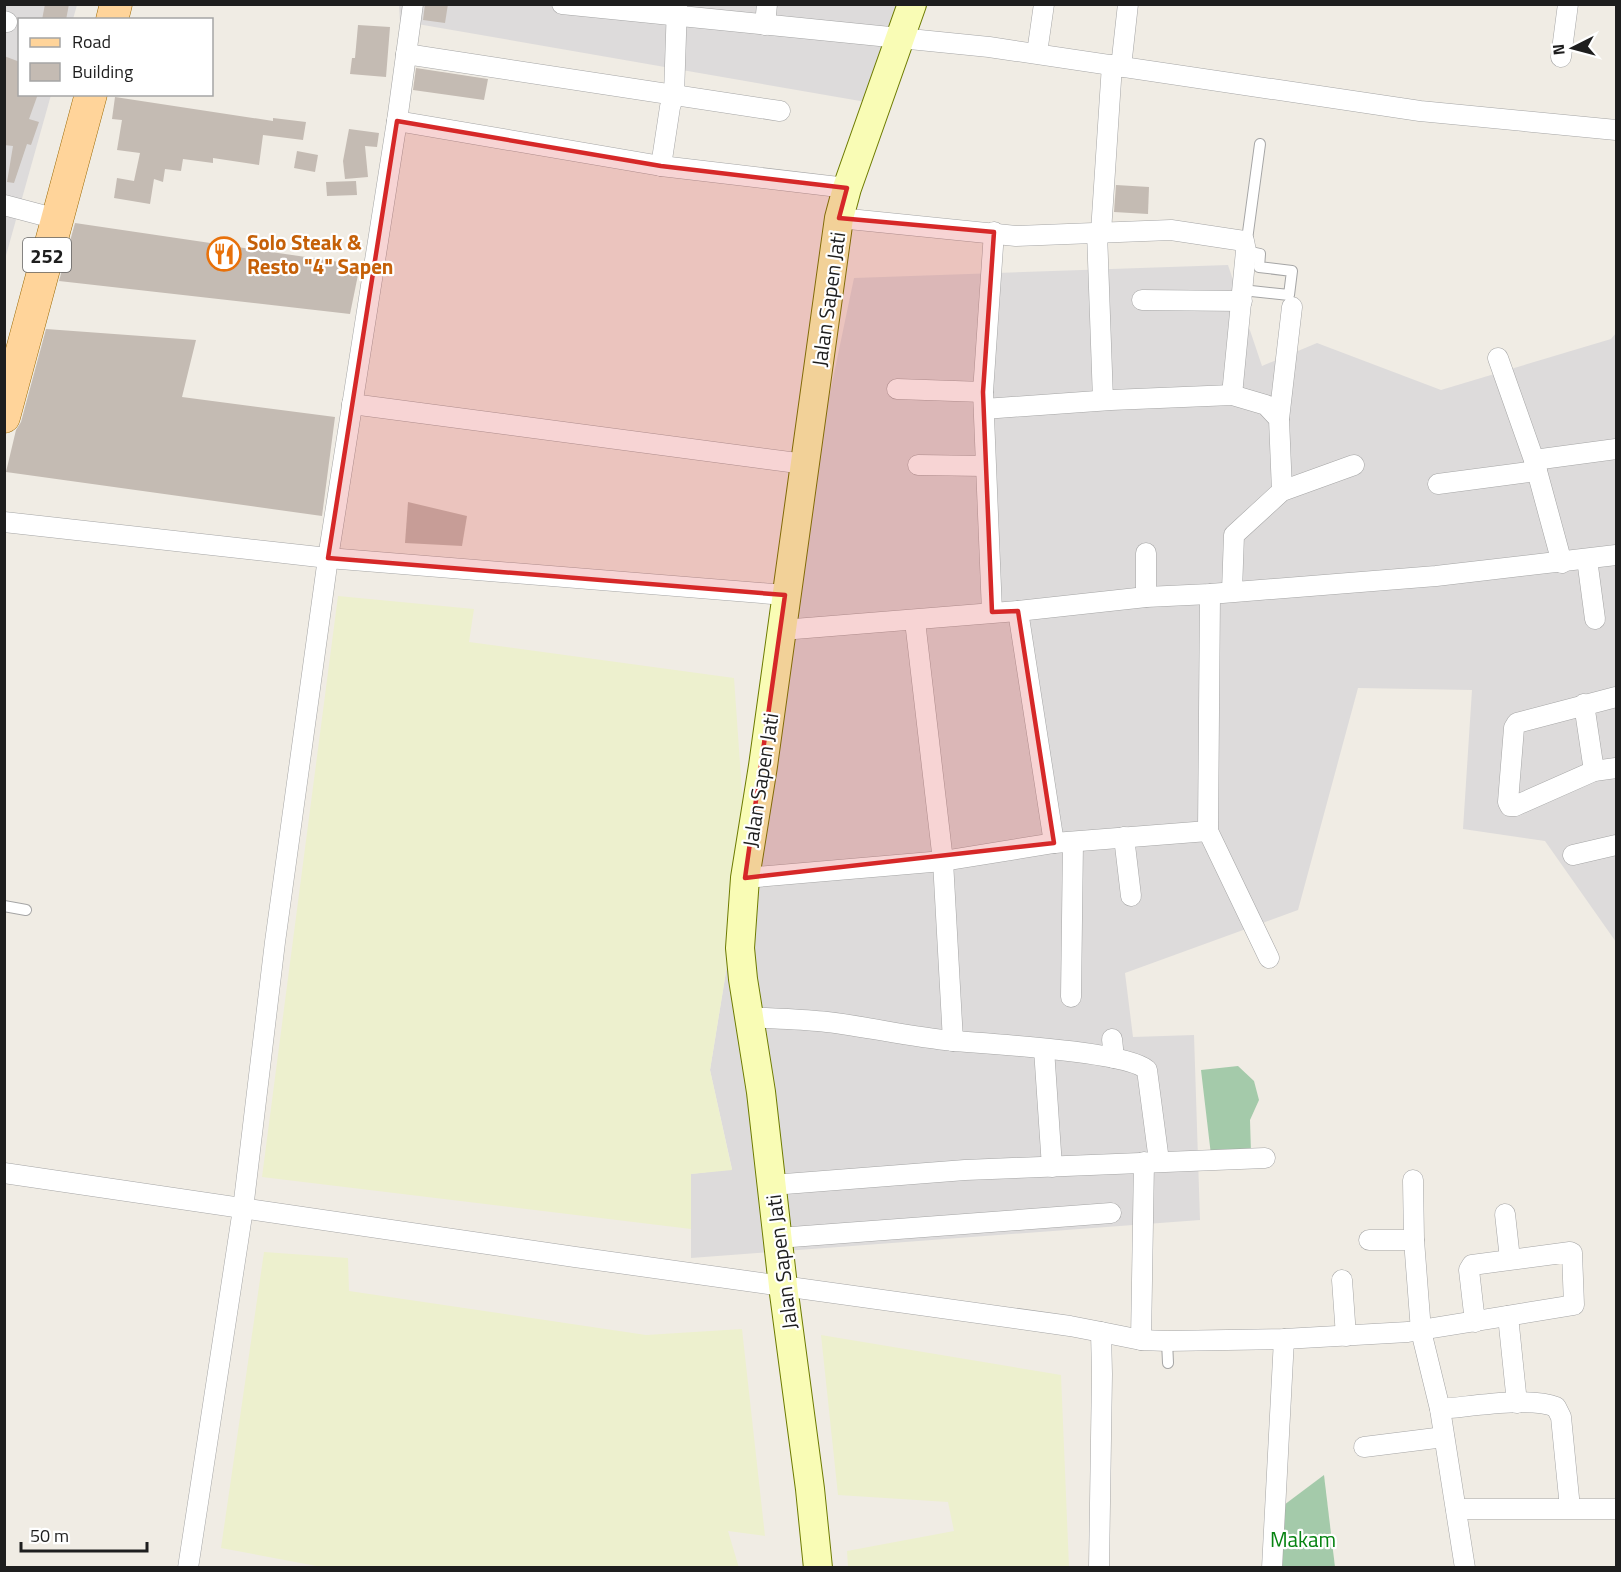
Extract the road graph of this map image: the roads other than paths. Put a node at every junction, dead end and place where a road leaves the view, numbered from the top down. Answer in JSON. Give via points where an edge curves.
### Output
{"nodes":[{"id":1,"x":413,"y":4,"type":"edge"},
{"id":2,"x":562,"y":4,"type":"edge"},
{"id":3,"x":767,"y":4,"type":"edge"},
{"id":4,"x":912,"y":4,"type":"edge"},
{"id":5,"x":1044,"y":4,"type":"edge"},
{"id":6,"x":1128,"y":4,"type":"edge"},
{"id":7,"x":1568,"y":4,"type":"edge"},
{"id":8,"x":600,"y":6,"type":"edge"},
{"id":9,"x":676,"y":10,"type":"edge"},
{"id":10,"x":765,"y":25,"type":"junction"},
{"id":11,"x":898,"y":39,"type":"junction"},
{"id":12,"x":1037,"y":53,"type":"junction"},
{"id":13,"x":406,"y":54,"type":"junction"},
{"id":14,"x":1561,"y":57,"type":"dead end"},
{"id":15,"x":1116,"y":66,"type":"junction"},
{"id":16,"x":674,"y":95,"type":"junction"},
{"id":17,"x":76,"y":96,"type":"edge"},
{"id":18,"x":90,"y":96,"type":"edge"},
{"id":19,"x":780,"y":111,"type":"dead end"},
{"id":20,"x":397,"y":121,"type":"junction"},
{"id":21,"x":1617,"y":130,"type":"edge"},
{"id":22,"x":1260,"y":144,"type":"dead end"},
{"id":23,"x":661,"y":166,"type":"junction"},
{"id":24,"x":847,"y":188,"type":"junction"},
{"id":25,"x":4,"y":205,"type":"edge"},
{"id":26,"x":51,"y":217,"type":"junction"},
{"id":27,"x":839,"y":218,"type":"junction"},
{"id":28,"x":994,"y":232,"type":"junction"},
{"id":29,"x":1099,"y":232,"type":"junction"},
{"id":30,"x":1246,"y":249,"type":"junction"},
{"id":31,"x":1242,"y":295,"type":"junction"},
{"id":32,"x":1142,"y":300,"type":"dead end"},
{"id":33,"x":1292,"y":307,"type":"dead end"},
{"id":34,"x":1498,"y":358,"type":"dead end"},
{"id":35,"x":7,"y":370,"type":"edge"},
{"id":36,"x":897,"y":389,"type":"dead end"},
{"id":37,"x":1232,"y":395,"type":"junction"},
{"id":38,"x":983,"y":400,"type":"junction"},
{"id":39,"x":1103,"y":400,"type":"junction"},
{"id":40,"x":352,"y":404,"type":"junction"},
{"id":41,"x":4,"y":417,"type":"edge"},
{"id":42,"x":1279,"y":419,"type":"junction"},
{"id":43,"x":1617,"y":449,"type":"edge"},
{"id":44,"x":805,"y":464,"type":"junction"},
{"id":45,"x":918,"y":465,"type":"dead end"},
{"id":46,"x":1354,"y":465,"type":"dead end"},
{"id":47,"x":1535,"y":465,"type":"junction"},
{"id":48,"x":984,"y":466,"type":"junction"},
{"id":49,"x":1438,"y":484,"type":"dead end"},
{"id":50,"x":1282,"y":491,"type":"junction"},
{"id":51,"x":4,"y":522,"type":"edge"},
{"id":52,"x":1146,"y":553,"type":"dead end"},
{"id":53,"x":1617,"y":555,"type":"edge"},
{"id":54,"x":328,"y":558,"type":"junction"},
{"id":55,"x":1587,"y":559,"type":"junction"},
{"id":56,"x":1562,"y":563,"type":"junction"},
{"id":57,"x":1232,"y":591,"type":"junction"},
{"id":58,"x":1210,"y":594,"type":"junction"},
{"id":59,"x":785,"y":595,"type":"junction"},
{"id":60,"x":1146,"y":597,"type":"junction"},
{"id":61,"x":1018,"y":611,"type":"junction"},
{"id":62,"x":992,"y":612,"type":"junction"},
{"id":63,"x":1595,"y":618,"type":"dead end"},
{"id":64,"x":915,"y":621,"type":"junction"},
{"id":65,"x":782,"y":630,"type":"junction"},
{"id":66,"x":1617,"y":696,"type":"edge"},
{"id":67,"x":1584,"y":704,"type":"junction"},
{"id":68,"x":1617,"y":768,"type":"edge"},
{"id":69,"x":1594,"y":771,"type":"junction"},
{"id":70,"x":1208,"y":831,"type":"junction"},
{"id":71,"x":1124,"y":837,"type":"junction"},
{"id":72,"x":1064,"y":843,"type":"junction"},
{"id":73,"x":1617,"y":845,"type":"edge"},
{"id":74,"x":1573,"y":855,"type":"dead end"},
{"id":75,"x":943,"y":861,"type":"junction"},
{"id":76,"x":745,"y":878,"type":"junction"},
{"id":77,"x":1131,"y":896,"type":"dead end"},
{"id":78,"x":4,"y":906,"type":"edge"},
{"id":79,"x":26,"y":910,"type":"dead end"},
{"id":80,"x":1269,"y":958,"type":"dead end"},
{"id":81,"x":1071,"y":997,"type":"dead end"},
{"id":82,"x":749,"y":1017,"type":"junction"},
{"id":83,"x":952,"y":1041,"type":"junction"},
{"id":84,"x":1044,"y":1049,"type":"junction"},
{"id":85,"x":1265,"y":1158,"type":"dead end"},
{"id":86,"x":1152,"y":1162,"type":"junction"},
{"id":87,"x":1052,"y":1167,"type":"junction"},
{"id":88,"x":4,"y":1173,"type":"edge"},
{"id":89,"x":1413,"y":1180,"type":"dead end"},
{"id":90,"x":772,"y":1185,"type":"junction"},
{"id":91,"x":243,"y":1209,"type":"junction"},
{"id":92,"x":1111,"y":1214,"type":"dead end"},
{"id":93,"x":1505,"y":1214,"type":"dead end"},
{"id":94,"x":778,"y":1239,"type":"junction"},
{"id":95,"x":1369,"y":1240,"type":"dead end"},
{"id":96,"x":1414,"y":1240,"type":"junction"},
{"id":97,"x":1510,"y":1259,"type":"junction"},
{"id":98,"x":1342,"y":1280,"type":"dead end"},
{"id":99,"x":783,"y":1286,"type":"junction"},
{"id":100,"x":1508,"y":1316,"type":"junction"},
{"id":101,"x":1475,"y":1322,"type":"junction"},
{"id":102,"x":1422,"y":1330,"type":"junction"},
{"id":103,"x":1101,"y":1332,"type":"junction"},
{"id":104,"x":1346,"y":1336,"type":"junction"},
{"id":105,"x":1284,"y":1339,"type":"junction"},
{"id":106,"x":1141,"y":1340,"type":"junction"},
{"id":107,"x":1167,"y":1341,"type":"junction"},
{"id":108,"x":1168,"y":1363,"type":"dead end"},
{"id":109,"x":1517,"y":1403,"type":"junction"},
{"id":110,"x":1440,"y":1409,"type":"junction"},
{"id":111,"x":1444,"y":1437,"type":"junction"},
{"id":112,"x":1364,"y":1447,"type":"dead end"},
{"id":113,"x":1570,"y":1508,"type":"junction"},
{"id":114,"x":1456,"y":1509,"type":"junction"},
{"id":115,"x":1617,"y":1509,"type":"edge"},
{"id":116,"x":188,"y":1568,"type":"edge"},
{"id":117,"x":818,"y":1568,"type":"edge"},
{"id":118,"x":1099,"y":1568,"type":"edge"},
{"id":119,"x":1272,"y":1568,"type":"edge"},
{"id":120,"x":1465,"y":1568,"type":"edge"}],
"edges":[{"from":1,"to":13,"type":"street"},
{"from":2,"to":8,"type":"street"},
{"from":3,"to":10,"type":"street"},
{"from":4,"to":11,"type":"street","name":"Jalan Sapen Jati"},
{"from":5,"to":12,"type":"street"},
{"from":6,"to":15,"type":"street"},
{"from":7,"to":14,"type":"street"},
{"from":8,"to":9,"type":"street"},
{"from":9,"to":10,"type":"street"},
{"from":9,"to":16,"type":"street"},
{"from":10,"to":11,"type":"street"},
{"from":11,"to":12,"type":"street"},
{"from":11,"to":24,"type":"street","name":"Jalan Sapen Jati"},
{"from":12,"to":15,"type":"street"},
{"from":13,"to":16,"type":"street"},
{"from":13,"to":20,"type":"street"},
{"from":15,"to":21,"type":"street","via":[[1420,111]]},
{"from":15,"to":29,"type":"street"},
{"from":16,"to":19,"type":"street"},
{"from":16,"to":23,"type":"street"},
{"from":17,"to":26,"type":"main road","number":"252"},
{"from":18,"to":26,"type":"main road","number":"252"},
{"from":20,"to":23,"type":"street"},
{"from":20,"to":40,"type":"street"},
{"from":22,"to":30,"type":"lane"},
{"from":23,"to":24,"type":"street"},
{"from":24,"to":27,"type":"street","name":"Jalan Sapen Jati"},
{"from":25,"to":26,"type":"street"},
{"from":26,"to":35,"type":"main road","number":"252"},
{"from":27,"to":28,"type":"street"},
{"from":27,"to":44,"type":"street","name":"Jalan Sapen Jati"},
{"from":28,"to":29,"type":"street","via":[[1027,236]]},
{"from":28,"to":38,"type":"street"},
{"from":29,"to":30,"type":"street","via":[[1171,230],[1244,241]]},
{"from":29,"to":39,"type":"street"},
{"from":30,"to":31,"type":"street"},
{"from":30,"to":31,"type":"lane","via":[[1260,254],[1259,267],[1292,271],[1289,295]]},
{"from":31,"to":32,"type":"street"},
{"from":31,"to":37,"type":"street"},
{"from":33,"to":42,"type":"street"},
{"from":34,"to":47,"type":"street"},
{"from":35,"to":41,"type":"main road","number":"252"},
{"from":36,"to":38,"type":"street"},
{"from":37,"to":39,"type":"street"},
{"from":37,"to":42,"type":"street","via":[[1266,405]]},
{"from":38,"to":39,"type":"street"},
{"from":38,"to":48,"type":"street"},
{"from":40,"to":44,"type":"street"},
{"from":40,"to":54,"type":"street"},
{"from":42,"to":50,"type":"street"},
{"from":43,"to":47,"type":"street"},
{"from":44,"to":59,"type":"street","name":"Jalan Sapen Jati"},
{"from":45,"to":48,"type":"street"},
{"from":46,"to":50,"type":"street"},
{"from":47,"to":49,"type":"street"},
{"from":47,"to":56,"type":"street"},
{"from":48,"to":62,"type":"street"},
{"from":50,"to":57,"type":"street","via":[[1234,535]]},
{"from":51,"to":54,"type":"street"},
{"from":52,"to":60,"type":"street"},
{"from":53,"to":55,"type":"street"},
{"from":54,"to":59,"type":"street"},
{"from":54,"to":91,"type":"street"},
{"from":55,"to":56,"type":"street"},
{"from":55,"to":63,"type":"street"},
{"from":56,"to":57,"type":"street"},
{"from":57,"to":58,"type":"street"},
{"from":58,"to":60,"type":"street"},
{"from":58,"to":70,"type":"street"},
{"from":59,"to":65,"type":"street","name":"Jalan Sapen Jati"},
{"from":60,"to":61,"type":"street"},
{"from":61,"to":62,"type":"street"},
{"from":61,"to":72,"type":"street"},
{"from":62,"to":64,"type":"street"},
{"from":64,"to":65,"type":"street"},
{"from":64,"to":75,"type":"street"},
{"from":65,"to":76,"type":"street","name":"Jalan Sapen Jati"},
{"from":66,"to":67,"type":"street"},
{"from":67,"to":69,"type":"street"},
{"from":67,"to":69,"type":"street","via":[[1517,723],[1509,804],[1515,806]]},
{"from":68,"to":69,"type":"street"},
{"from":70,"to":71,"type":"street"},
{"from":70,"to":80,"type":"street"},
{"from":71,"to":72,"type":"street"},
{"from":71,"to":77,"type":"street"},
{"from":72,"to":75,"type":"street"},
{"from":72,"to":81,"type":"street"},
{"from":73,"to":74,"type":"street"},
{"from":75,"to":76,"type":"street"},
{"from":75,"to":83,"type":"street"},
{"from":76,"to":82,"type":"street","name":"Jalan Sapen Jati","via":[[740,948]]},
{"from":78,"to":79,"type":"lane"},
{"from":82,"to":83,"type":"street","via":[[826,1022]]},
{"from":82,"to":90,"type":"street","name":"Jalan Sapen Jati"},
{"from":83,"to":84,"type":"street"},
{"from":84,"to":86,"type":"street","via":[[1113,1049],[1147,1070]]},
{"from":84,"to":87,"type":"street"},
{"from":85,"to":86,"type":"street"},
{"from":86,"to":87,"type":"street"},
{"from":86,"to":106,"type":"street"},
{"from":87,"to":90,"type":"street"},
{"from":88,"to":91,"type":"street"},
{"from":89,"to":96,"type":"street"},
{"from":90,"to":94,"type":"street","name":"Jalan Sapen Jati"},
{"from":91,"to":99,"type":"street"},
{"from":91,"to":116,"type":"street"},
{"from":92,"to":94,"type":"street"},
{"from":93,"to":97,"type":"street"},
{"from":94,"to":99,"type":"street","name":"Jalan Sapen Jati"},
{"from":95,"to":96,"type":"street"},
{"from":96,"to":102,"type":"street"},
{"from":97,"to":100,"type":"street","via":[[1571,1252],[1575,1304]]},
{"from":97,"to":101,"type":"street","via":[[1470,1267]]},
{"from":98,"to":104,"type":"street"},
{"from":99,"to":103,"type":"street"},
{"from":99,"to":117,"type":"street","name":"Jalan Sapen Jati"},
{"from":100,"to":101,"type":"street"},
{"from":100,"to":109,"type":"street"},
{"from":101,"to":102,"type":"street"},
{"from":102,"to":104,"type":"street"},
{"from":102,"to":110,"type":"street"},
{"from":103,"to":106,"type":"street"},
{"from":103,"to":118,"type":"street"},
{"from":104,"to":105,"type":"street"},
{"from":105,"to":107,"type":"street"},
{"from":105,"to":119,"type":"street"},
{"from":106,"to":107,"type":"street"},
{"from":107,"to":108,"type":"lane"},
{"from":109,"to":110,"type":"street"},
{"from":109,"to":113,"type":"street","via":[[1546,1404],[1556,1407],[1560,1414]]},
{"from":110,"to":111,"type":"street"},
{"from":111,"to":112,"type":"street"},
{"from":111,"to":114,"type":"street"},
{"from":113,"to":114,"type":"street"},
{"from":113,"to":115,"type":"street"},
{"from":114,"to":120,"type":"street"}]}
